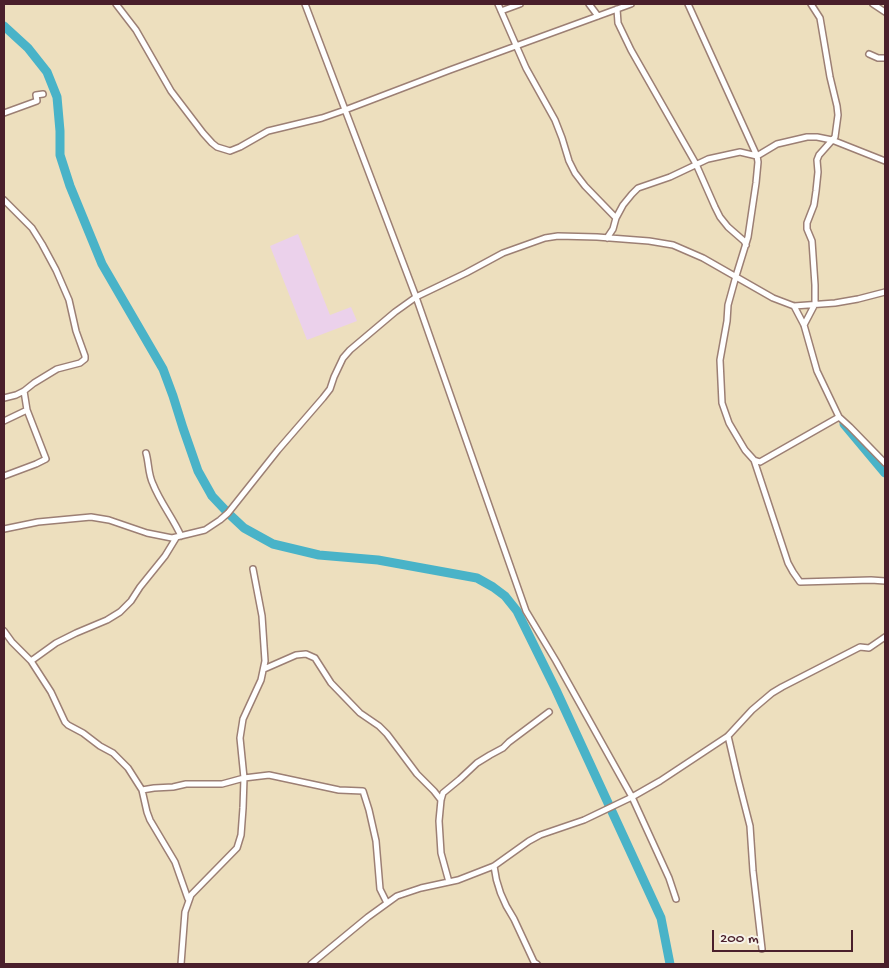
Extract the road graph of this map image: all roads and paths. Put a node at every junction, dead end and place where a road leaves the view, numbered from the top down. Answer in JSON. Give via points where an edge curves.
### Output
{"nodes":[{"id":1,"x":116,"y":4,"type":"edge"},
{"id":2,"x":305,"y":4,"type":"edge"},
{"id":3,"x":498,"y":4,"type":"edge"},
{"id":4,"x":520,"y":4,"type":"edge"},
{"id":5,"x":589,"y":4,"type":"edge"},
{"id":6,"x":631,"y":4,"type":"edge"},
{"id":7,"x":688,"y":4,"type":"edge"},
{"id":8,"x":811,"y":4,"type":"edge"},
{"id":9,"x":873,"y":4,"type":"edge"},
{"id":10,"x":617,"y":10,"type":"junction"},
{"id":11,"x":501,"y":11,"type":"junction"},
{"id":12,"x":885,"y":12,"type":"edge"},
{"id":13,"x":598,"y":16,"type":"junction"},
{"id":14,"x":516,"y":46,"type":"junction"},
{"id":15,"x":869,"y":54,"type":"dead end"},
{"id":16,"x":885,"y":58,"type":"edge"},
{"id":17,"x":43,"y":94,"type":"dead end"},
{"id":18,"x":345,"y":110,"type":"junction"},
{"id":19,"x":4,"y":113,"type":"edge"},
{"id":20,"x":832,"y":140,"type":"junction"},
{"id":21,"x":757,"y":156,"type":"junction"},
{"id":22,"x":885,"y":162,"type":"edge"},
{"id":23,"x":696,"y":164,"type":"junction"},
{"id":24,"x":4,"y":200,"type":"edge"},
{"id":25,"x":616,"y":218,"type":"junction"},
{"id":26,"x":607,"y":238,"type":"junction"},
{"id":27,"x":746,"y":245,"type":"junction"},
{"id":28,"x":736,"y":276,"type":"junction"},
{"id":29,"x":885,"y":292,"type":"edge"},
{"id":30,"x":416,"y":297,"type":"junction"},
{"id":31,"x":815,"y":304,"type":"junction"},
{"id":32,"x":794,"y":306,"type":"junction"},
{"id":33,"x":804,"y":325,"type":"junction"},
{"id":34,"x":24,"y":391,"type":"junction"},
{"id":35,"x":4,"y":398,"type":"edge"},
{"id":36,"x":27,"y":410,"type":"junction"},
{"id":37,"x":839,"y":417,"type":"junction"},
{"id":38,"x":4,"y":421,"type":"edge"},
{"id":39,"x":146,"y":452,"type":"dead end"},
{"id":40,"x":754,"y":460,"type":"junction"},
{"id":41,"x":885,"y":463,"type":"edge"},
{"id":42,"x":4,"y":476,"type":"edge"},
{"id":43,"x":4,"y":529,"type":"edge"},
{"id":44,"x":179,"y":537,"type":"junction"},
{"id":45,"x":253,"y":569,"type":"dead end"},
{"id":46,"x":885,"y":581,"type":"edge"},
{"id":47,"x":4,"y":631,"type":"edge"},
{"id":48,"x":885,"y":637,"type":"edge"},
{"id":49,"x":31,"y":661,"type":"junction"},
{"id":50,"x":264,"y":669,"type":"junction"},
{"id":51,"x":549,"y":712,"type":"dead end"},
{"id":52,"x":728,"y":736,"type":"junction"},
{"id":53,"x":244,"y":778,"type":"junction"},
{"id":54,"x":142,"y":790,"type":"junction"},
{"id":55,"x":632,"y":797,"type":"junction"},
{"id":56,"x":441,"y":800,"type":"junction"},
{"id":57,"x":494,"y":866,"type":"junction"},
{"id":58,"x":448,"y":882,"type":"junction"},
{"id":59,"x":676,"y":899,"type":"dead end"},
{"id":60,"x":189,"y":900,"type":"junction"},
{"id":61,"x":387,"y":903,"type":"junction"},
{"id":62,"x":762,"y":949,"type":"dead end"},
{"id":63,"x":181,"y":964,"type":"edge"},
{"id":64,"x":311,"y":964,"type":"edge"},
{"id":65,"x":537,"y":964,"type":"edge"}],
"edges":[{"from":1,"to":18,"type":"street","via":[[136,30],[171,91],[217,147],[230,151],[268,131]]},
{"from":2,"to":18,"type":"street"},
{"from":3,"to":11,"type":"street"},
{"from":4,"to":11,"type":"street"},
{"from":5,"to":13,"type":"street"},
{"from":6,"to":10,"type":"street"},
{"from":7,"to":21,"type":"street"},
{"from":8,"to":20,"type":"street","via":[[820,18],[838,106],[836,132]]},
{"from":9,"to":12,"type":"street"},
{"from":10,"to":13,"type":"street"},
{"from":10,"to":23,"type":"street","via":[[618,23],[631,50]]},
{"from":11,"to":14,"type":"street"},
{"from":13,"to":14,"type":"street"},
{"from":14,"to":18,"type":"street"},
{"from":14,"to":25,"type":"street","via":[[550,109],[568,161],[585,186]]},
{"from":15,"to":16,"type":"street"},
{"from":17,"to":19,"type":"street","via":[[36,96],[37,101]]},
{"from":18,"to":30,"type":"street"},
{"from":20,"to":21,"type":"street","via":[[807,137],[777,144]]},
{"from":20,"to":22,"type":"street"},
{"from":20,"to":31,"type":"street","via":[[817,160],[814,206],[807,223],[812,241]]},
{"from":21,"to":23,"type":"street","via":[[740,152]]},
{"from":21,"to":27,"type":"street"},
{"from":23,"to":25,"type":"street","via":[[638,188]]},
{"from":23,"to":27,"type":"street","via":[[720,217]]},
{"from":24,"to":34,"type":"street","via":[[32,228],[42,244],[69,300],[85,356],[83,361],[57,369]]},
{"from":25,"to":26,"type":"street"},
{"from":26,"to":28,"type":"street","via":[[673,245]]},
{"from":26,"to":30,"type":"street","via":[[544,238],[503,253]]},
{"from":27,"to":28,"type":"street"},
{"from":28,"to":32,"type":"street","via":[[773,298]]},
{"from":28,"to":40,"type":"street","via":[[720,360],[722,404],[741,443]]},
{"from":29,"to":31,"type":"street"},
{"from":30,"to":44,"type":"street","via":[[380,323],[343,358],[330,389],[228,513],[205,530]]},
{"from":30,"to":55,"type":"street","via":[[526,611]]},
{"from":31,"to":32,"type":"street"},
{"from":31,"to":33,"type":"street"},
{"from":32,"to":33,"type":"street"},
{"from":33,"to":37,"type":"street","via":[[817,371]]},
{"from":34,"to":35,"type":"street"},
{"from":34,"to":36,"type":"street"},
{"from":36,"to":38,"type":"street"},
{"from":36,"to":42,"type":"street","via":[[46,459]]},
{"from":37,"to":40,"type":"street","via":[[760,462]]},
{"from":37,"to":41,"type":"street"},
{"from":39,"to":44,"type":"street","via":[[153,485],[177,527]]},
{"from":40,"to":46,"type":"street","via":[[788,563],[800,582]]},
{"from":43,"to":44,"type":"street","via":[[38,522],[91,518],[109,520],[161,537]]},
{"from":44,"to":49,"type":"street","via":[[120,612],[56,643]]},
{"from":45,"to":50,"type":"street","via":[[264,634]]},
{"from":47,"to":49,"type":"street"},
{"from":48,"to":52,"type":"street","via":[[869,648],[860,647],[782,687],[752,710]]},
{"from":49,"to":54,"type":"street","via":[[68,726],[113,753],[128,768]]},
{"from":50,"to":53,"type":"street","via":[[243,719],[240,738]]},
{"from":50,"to":56,"type":"street","via":[[296,655],[306,654],[315,658],[331,683],[360,714],[387,734]]},
{"from":51,"to":56,"type":"street","via":[[503,748],[477,763],[443,793]]},
{"from":52,"to":55,"type":"street"},
{"from":52,"to":62,"type":"street","via":[[750,826]]},
{"from":53,"to":54,"type":"street","via":[[222,784],[186,784]]},
{"from":53,"to":60,"type":"street","via":[[241,835],[237,848]]},
{"from":53,"to":61,"type":"street","via":[[269,775],[339,790],[363,791],[376,841],[380,889]]},
{"from":54,"to":60,"type":"street","via":[[150,820],[175,862]]},
{"from":55,"to":57,"type":"street","via":[[584,820],[540,835]]},
{"from":55,"to":59,"type":"street"},
{"from":56,"to":58,"type":"street","via":[[438,821]]},
{"from":57,"to":58,"type":"street"},
{"from":57,"to":65,"type":"street","via":[[510,913]]},
{"from":58,"to":61,"type":"street","via":[[406,892]]},
{"from":60,"to":63,"type":"street"},
{"from":61,"to":64,"type":"street"}]}
